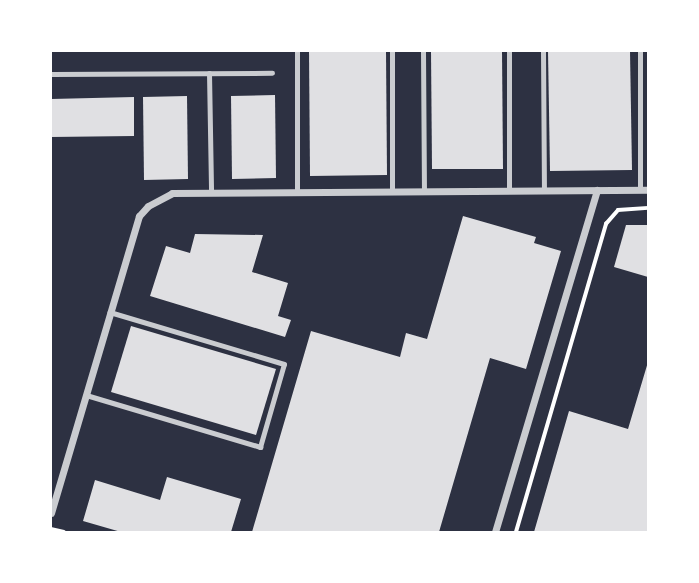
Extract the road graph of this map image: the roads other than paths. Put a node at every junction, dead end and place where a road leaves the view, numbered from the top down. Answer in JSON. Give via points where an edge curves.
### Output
{"nodes":[{"id":1,"x":297,"y":51,"type":"edge"},
{"id":2,"x":392,"y":51,"type":"edge"},
{"id":3,"x":423,"y":51,"type":"edge"},
{"id":4,"x":509,"y":51,"type":"edge"},
{"id":5,"x":543,"y":51,"type":"edge"},
{"id":6,"x":640,"y":51,"type":"edge"},
{"id":7,"x":209,"y":73,"type":"junction"},
{"id":8,"x":272,"y":73,"type":"dead end"},
{"id":9,"x":51,"y":74,"type":"edge"},
{"id":10,"x":597,"y":190,"type":"junction"},
{"id":11,"x":644,"y":190,"type":"edge"},
{"id":12,"x":509,"y":191,"type":"junction"},
{"id":13,"x":544,"y":191,"type":"junction"},
{"id":14,"x":297,"y":192,"type":"junction"},
{"id":15,"x":393,"y":192,"type":"junction"},
{"id":16,"x":424,"y":192,"type":"junction"},
{"id":17,"x":211,"y":193,"type":"junction"},
{"id":18,"x":110,"y":312,"type":"junction"},
{"id":19,"x":86,"y":396,"type":"junction"},
{"id":20,"x":51,"y":513,"type":"edge"},
{"id":21,"x":495,"y":532,"type":"edge"}],
"edges":[{"from":1,"to":14,"type":"lane"},
{"from":2,"to":15,"type":"lane"},
{"from":3,"to":16,"type":"lane"},
{"from":4,"to":12,"type":"lane"},
{"from":5,"to":13,"type":"lane"},
{"from":6,"to":11,"type":"lane"},
{"from":7,"to":8,"type":"lane"},
{"from":7,"to":9,"type":"lane"},
{"from":7,"to":17,"type":"lane"},
{"from":10,"to":11,"type":"street"},
{"from":10,"to":13,"type":"street"},
{"from":10,"to":21,"type":"street"},
{"from":12,"to":13,"type":"street"},
{"from":12,"to":16,"type":"street"},
{"from":14,"to":15,"type":"street"},
{"from":14,"to":17,"type":"street"},
{"from":15,"to":16,"type":"street"},
{"from":17,"to":18,"type":"street","via":[[172,193],[139,216]]},
{"from":18,"to":19,"type":"street"},
{"from":18,"to":19,"type":"lane","via":[[285,363],[260,447]]},
{"from":19,"to":20,"type":"street"}]}
